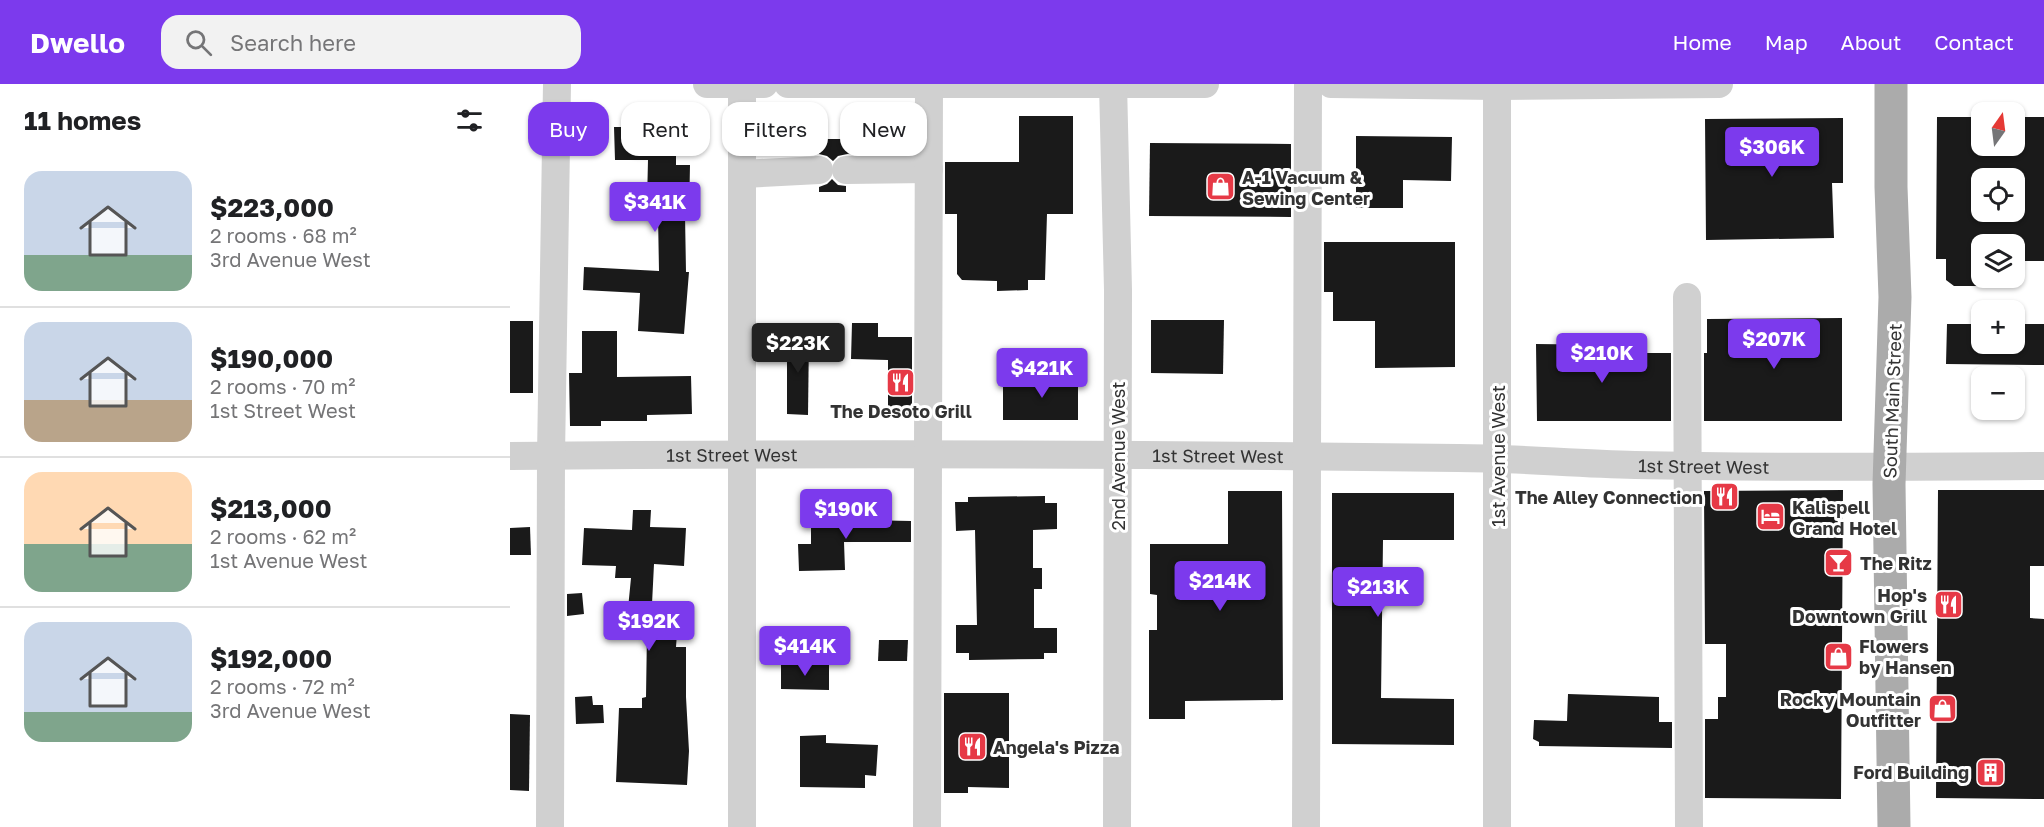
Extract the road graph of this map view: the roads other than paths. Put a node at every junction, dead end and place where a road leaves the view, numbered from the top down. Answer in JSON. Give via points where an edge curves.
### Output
{"nodes":[{"id":1,"x":557,"y":84,"type":"edge"},
{"id":2,"x":707,"y":84,"type":"edge"},
{"id":3,"x":742,"y":84,"type":"edge"},
{"id":4,"x":764,"y":84,"type":"edge"},
{"id":5,"x":788,"y":84,"type":"edge"},
{"id":6,"x":929,"y":84,"type":"edge"},
{"id":7,"x":1113,"y":84,"type":"edge"},
{"id":8,"x":1205,"y":84,"type":"edge"},
{"id":9,"x":1308,"y":84,"type":"edge"},
{"id":10,"x":1331,"y":84,"type":"edge"},
{"id":11,"x":1719,"y":84,"type":"edge"},
{"id":12,"x":1892,"y":84,"type":"edge"},
{"id":13,"x":1497,"y":85,"type":"edge"},
{"id":14,"x":929,"y":169,"type":"junction"},
{"id":15,"x":742,"y":174,"type":"junction"},
{"id":16,"x":1687,"y":297,"type":"dead end"},
{"id":17,"x":928,"y":454,"type":"junction"},
{"id":18,"x":742,"y":455,"type":"junction"},
{"id":19,"x":1118,"y":455,"type":"junction"},
{"id":20,"x":510,"y":456,"type":"edge"},
{"id":21,"x":551,"y":456,"type":"junction"},
{"id":22,"x":1307,"y":456,"type":"junction"},
{"id":23,"x":1498,"y":458,"type":"junction"},
{"id":24,"x":1687,"y":466,"type":"junction"},
{"id":25,"x":2044,"y":466,"type":"edge"},
{"id":26,"x":1890,"y":467,"type":"junction"},
{"id":27,"x":550,"y":827,"type":"edge"},
{"id":28,"x":742,"y":827,"type":"edge"},
{"id":29,"x":927,"y":827,"type":"edge"},
{"id":30,"x":1117,"y":827,"type":"edge"},
{"id":31,"x":1306,"y":827,"type":"edge"},
{"id":32,"x":1497,"y":827,"type":"edge"},
{"id":33,"x":1689,"y":827,"type":"edge"},
{"id":34,"x":1894,"y":827,"type":"edge"}],
"edges":[{"from":1,"to":21,"type":"street"},
{"from":2,"to":3,"type":"street"},
{"from":3,"to":4,"type":"street"},
{"from":3,"to":15,"type":"street"},
{"from":5,"to":6,"type":"street"},
{"from":6,"to":7,"type":"street"},
{"from":6,"to":14,"type":"street"},
{"from":7,"to":8,"type":"street"},
{"from":7,"to":19,"type":"street","name":"2nd Avenue West"},
{"from":9,"to":22,"type":"street"},
{"from":10,"to":13,"type":"street"},
{"from":11,"to":13,"type":"street"},
{"from":12,"to":26,"type":"main road","name":"South Main Street","via":[[1895,297]]},
{"from":13,"to":23,"type":"street","name":"1st Avenue West"},
{"from":14,"to":15,"type":"street"},
{"from":14,"to":17,"type":"street"},
{"from":15,"to":18,"type":"street"},
{"from":16,"to":24,"type":"street"},
{"from":17,"to":18,"type":"street","name":"1st Street West"},
{"from":17,"to":19,"type":"street","name":"1st Street West"},
{"from":17,"to":29,"type":"street"},
{"from":18,"to":21,"type":"street","name":"1st Street West"},
{"from":18,"to":28,"type":"street"},
{"from":19,"to":22,"type":"street","name":"1st Street West"},
{"from":19,"to":30,"type":"street","name":"2nd Avenue West"},
{"from":20,"to":21,"type":"street","name":"1st Street West"},
{"from":21,"to":27,"type":"street"},
{"from":22,"to":23,"type":"street","name":"1st Street West"},
{"from":22,"to":31,"type":"street"},
{"from":23,"to":24,"type":"street","name":"1st Street West"},
{"from":23,"to":32,"type":"street","name":"1st Avenue West"},
{"from":24,"to":26,"type":"street","name":"1st Street West"},
{"from":24,"to":33,"type":"street"},
{"from":25,"to":26,"type":"street","name":"1st Street West"},
{"from":26,"to":34,"type":"main road","name":"South Main Street"}]}
